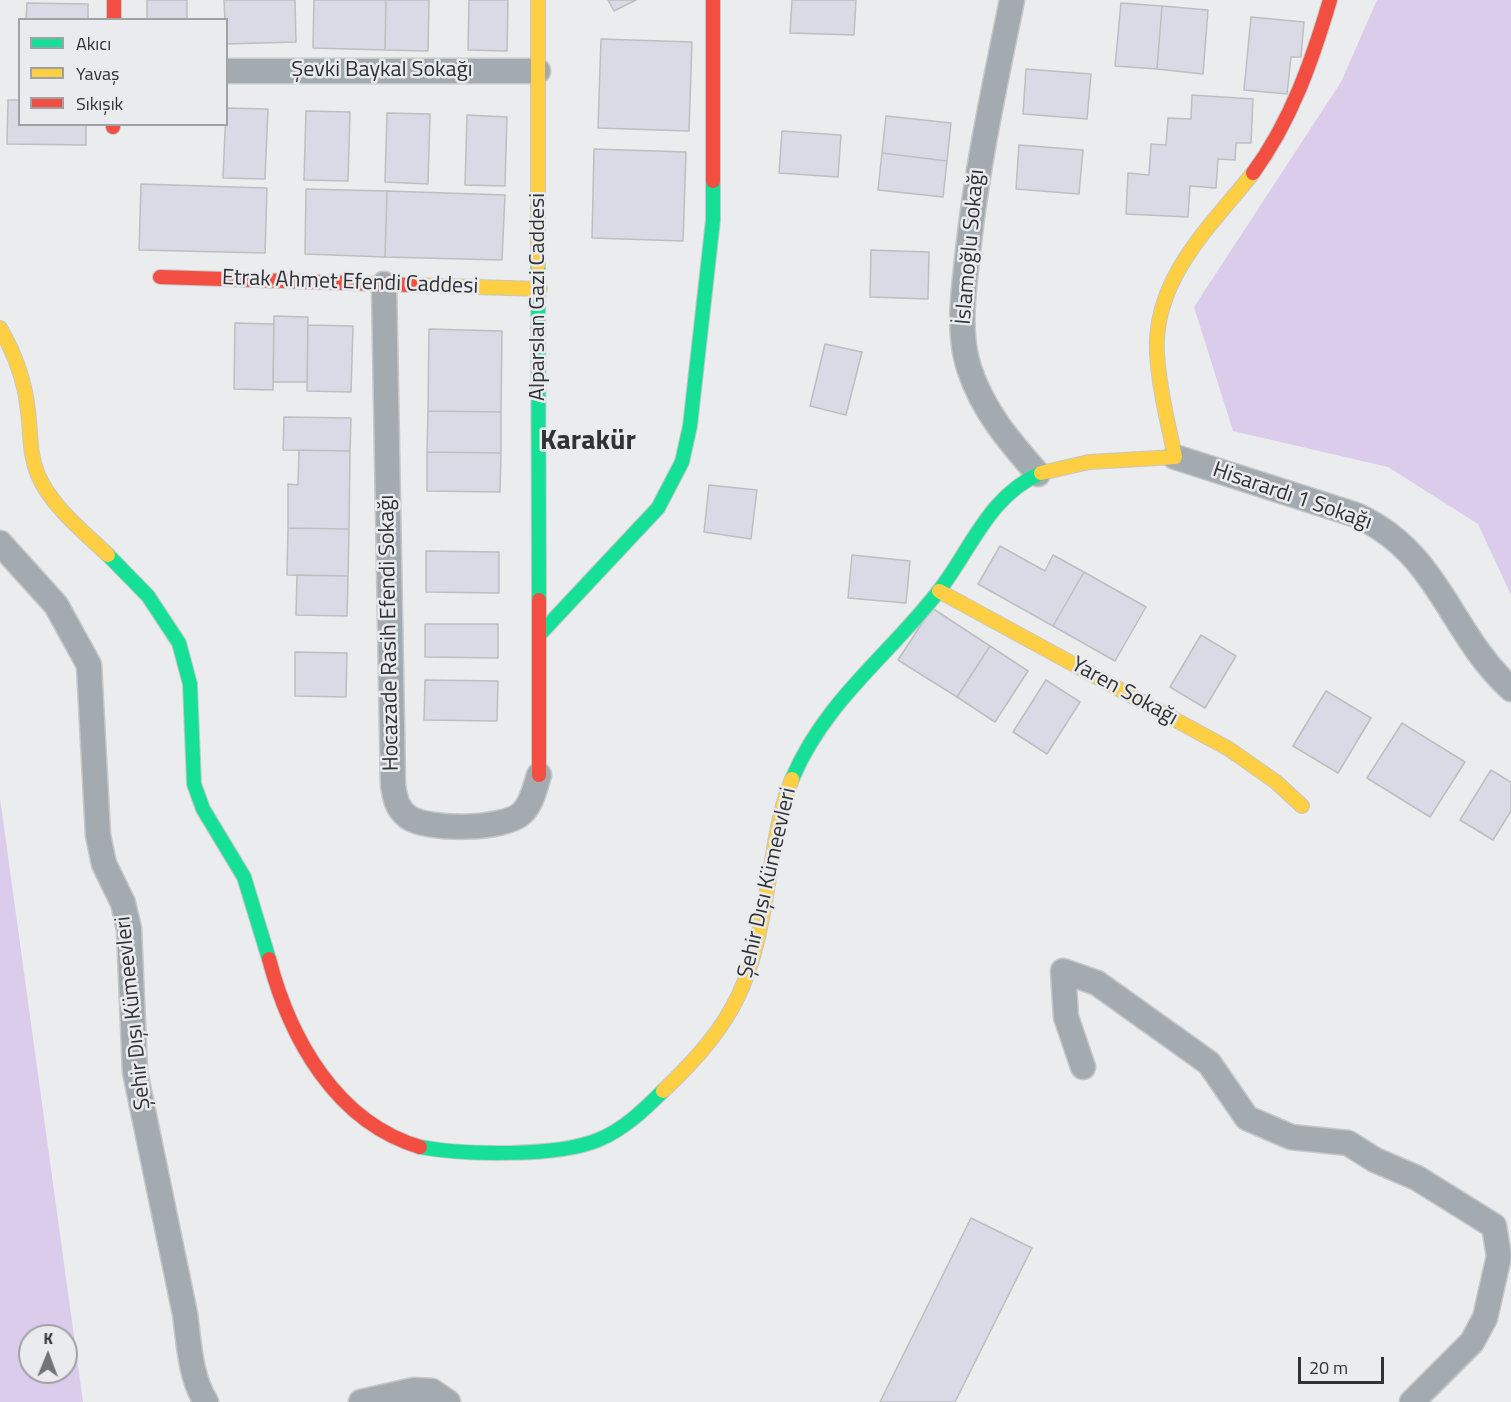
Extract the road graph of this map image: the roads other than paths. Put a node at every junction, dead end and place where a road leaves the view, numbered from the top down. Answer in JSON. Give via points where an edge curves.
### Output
{"nodes":[{"id":1,"x":114,"y":0,"type":"edge"},
{"id":2,"x":538,"y":0,"type":"edge"},
{"id":3,"x":713,"y":0,"type":"edge"},
{"id":4,"x":1012,"y":0,"type":"edge"},
{"id":5,"x":1330,"y":0,"type":"edge"},
{"id":6,"x":114,"y":18,"type":"edge"},
{"id":7,"x":228,"y":71,"type":"edge"},
{"id":8,"x":538,"y":72,"type":"junction"},
{"id":9,"x":160,"y":277,"type":"dead end"},
{"id":10,"x":384,"y":284,"type":"junction"},
{"id":11,"x":540,"y":289,"type":"junction"},
{"id":12,"x":0,"y":328,"type":"edge"},
{"id":13,"x":1175,"y":457,"type":"junction"},
{"id":14,"x":1038,"y":474,"type":"junction"},
{"id":15,"x":0,"y":543,"type":"edge"},
{"id":16,"x":939,"y":591,"type":"junction"},
{"id":17,"x":540,"y":634,"type":"junction"},
{"id":18,"x":1511,"y":690,"type":"edge"},
{"id":19,"x":539,"y":775,"type":"joint"},
{"id":20,"x":1302,"y":806,"type":"dead end"},
{"id":21,"x":1083,"y":1067,"type":"dead end"},
{"id":22,"x":206,"y":1402,"type":"edge"},
{"id":23,"x":361,"y":1402,"type":"edge"},
{"id":24,"x":448,"y":1402,"type":"edge"},
{"id":25,"x":1412,"y":1402,"type":"edge"}],
"edges":[{"from":1,"to":6,"type":"street"},
{"from":2,"to":8,"type":"street","name":"Alparslan Gazi Caddesi"},
{"from":3,"to":17,"type":"street","via":[[713,220],[690,426],[682,462],[658,508]]},
{"from":4,"to":14,"type":"street","name":"İslamoğlu Sokağı","via":[[976,176],[963,295],[963,335],[981,399],[998,428]]},
{"from":5,"to":13,"type":"street","via":[[1310,69],[1294,106],[1267,153],[1185,262],[1162,307],[1156,344]]},
{"from":7,"to":8,"type":"street","name":"Şevki Baykal Sokağı"},
{"from":8,"to":11,"type":"street","name":"Alparslan Gazi Caddesi"},
{"from":9,"to":10,"type":"street","name":"Etrak Ahmet Efendi Caddesi"},
{"from":10,"to":11,"type":"street","name":"Etrak Ahmet Efendi Caddesi"},
{"from":10,"to":19,"type":"street","name":"Hocazade Rasih Efendi Sokağı","via":[[396,803],[409,818],[428,824],[470,826],[505,822],[522,813],[532,798]]},
{"from":11,"to":17,"type":"street","name":"Alparslan Gazi Caddesi"},
{"from":12,"to":16,"type":"street","name":"Şehir Dışı Kümeevleri","via":[[14,351],[23,381],[37,474],[76,526],[147,595],[171,626],[188,665],[193,698],[194,787],[243,874],[297,1036],[317,1069],[378,1129],[396,1140],[420,1147],[522,1151],[582,1145],[604,1138],[631,1121],[712,1038],[745,987],[779,825],[790,782],[803,753],[833,706]]},
{"from":13,"to":14,"type":"street","name":"Şehir Dışı Kümeevleri","via":[[1074,464]]},
{"from":13,"to":18,"type":"street","name":"Hisarardı 1 Sokağı","via":[[1377,524],[1417,558],[1474,648]]},
{"from":14,"to":16,"type":"street","name":"Şehir Dışı Kümeevleri","via":[[997,502]]},
{"from":15,"to":22,"type":"street","name":"Şehir Dışı Kümeevleri","via":[[56,605],[89,665],[98,835],[104,864],[123,903],[129,929],[135,1072],[191,1354],[199,1391]]},
{"from":16,"to":20,"type":"street","name":"Yaren Sokağı","via":[[1229,749]]},
{"from":17,"to":19,"type":"street","name":"Alparslan Gazi Caddesi"},
{"from":21,"to":25,"type":"street","via":[[1066,1017],[1064,971],[1096,983],[1209,1063],[1247,1118],[1291,1137],[1348,1143],[1416,1178],[1494,1226],[1499,1256],[1485,1318],[1472,1342]]},
{"from":23,"to":24,"type":"street","via":[[414,1390],[432,1391]]}]}
